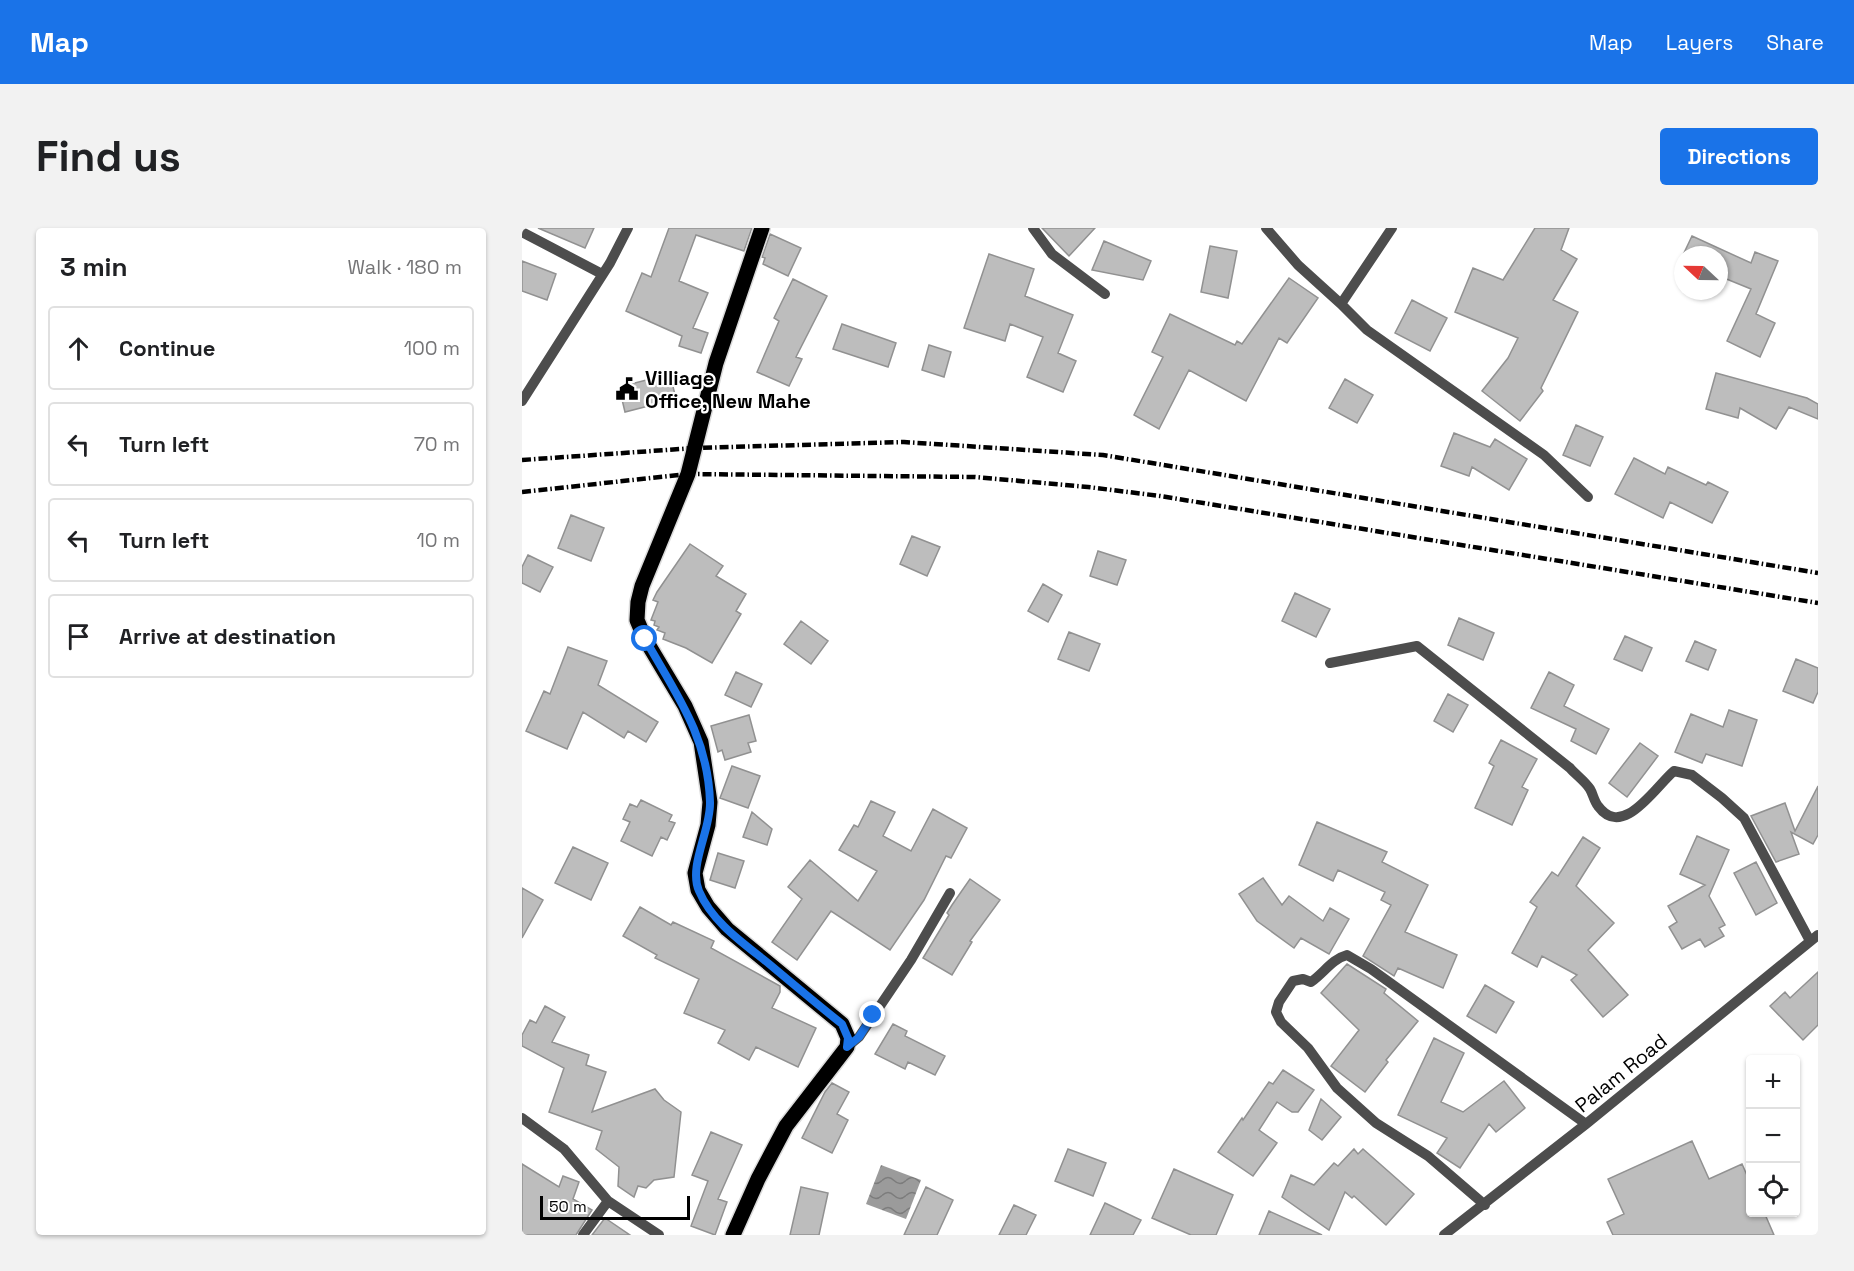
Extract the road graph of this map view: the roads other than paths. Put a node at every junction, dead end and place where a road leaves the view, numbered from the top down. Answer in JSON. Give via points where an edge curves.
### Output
{"nodes":[{"id":1,"x":628,"y":228,"type":"edge"},
{"id":2,"x":762,"y":228,"type":"edge"},
{"id":3,"x":1033,"y":228,"type":"edge"},
{"id":4,"x":1266,"y":228,"type":"edge"},
{"id":5,"x":1392,"y":228,"type":"edge"},
{"id":6,"x":522,"y":232,"type":"edge"},
{"id":7,"x":602,"y":274,"type":"junction"},
{"id":8,"x":1105,"y":294,"type":"dead end"},
{"id":9,"x":1341,"y":304,"type":"junction"},
{"id":10,"x":522,"y":401,"type":"edge"},
{"id":11,"x":1588,"y":497,"type":"dead end"},
{"id":12,"x":1330,"y":663,"type":"dead end"},
{"id":13,"x":950,"y":893,"type":"dead end"},
{"id":14,"x":1814,"y":938,"type":"edge"},
{"id":15,"x":847,"y":1047,"type":"junction"},
{"id":16,"x":522,"y":1118,"type":"edge"},
{"id":17,"x":1586,"y":1124,"type":"junction"},
{"id":18,"x":608,"y":1201,"type":"junction"},
{"id":19,"x":1485,"y":1204,"type":"junction"},
{"id":20,"x":583,"y":1235,"type":"edge"},
{"id":21,"x":659,"y":1235,"type":"edge"},
{"id":22,"x":733,"y":1235,"type":"edge"},
{"id":23,"x":1444,"y":1235,"type":"edge"}],
"edges":[{"from":1,"to":7,"type":"street"},
{"from":2,"to":15,"type":"main road","via":[[716,363],[688,474],[642,586],[638,620],[701,742],[710,802],[695,873],[698,890],[727,929],[842,1024]]},
{"from":3,"to":8,"type":"street","via":[[1052,254]]},
{"from":4,"to":9,"type":"street"},
{"from":5,"to":9,"type":"street"},
{"from":6,"to":7,"type":"street"},
{"from":7,"to":10,"type":"street"},
{"from":9,"to":11,"type":"street","via":[[1367,330],[1544,455]]},
{"from":12,"to":14,"type":"street","via":[[1417,646],[1570,768],[1589,787],[1598,806],[1617,818],[1630,815],[1674,771],[1692,775],[1744,818]]},
{"from":13,"to":15,"type":"street","via":[[911,960],[859,1037]]},
{"from":14,"to":17,"type":"street","name":"Palam Road"},
{"from":15,"to":22,"type":"main road","via":[[786,1126]]},
{"from":16,"to":18,"type":"street","via":[[564,1149]]},
{"from":17,"to":19,"type":"street","name":"Palam Road"},
{"from":17,"to":19,"type":"street","via":[[1347,955],[1336,958],[1311,982],[1293,981],[1276,1012],[1337,1088],[1376,1123],[1428,1156]]},
{"from":18,"to":20,"type":"street"},
{"from":18,"to":21,"type":"street"},
{"from":19,"to":23,"type":"street","name":"Palam Road"}]}
